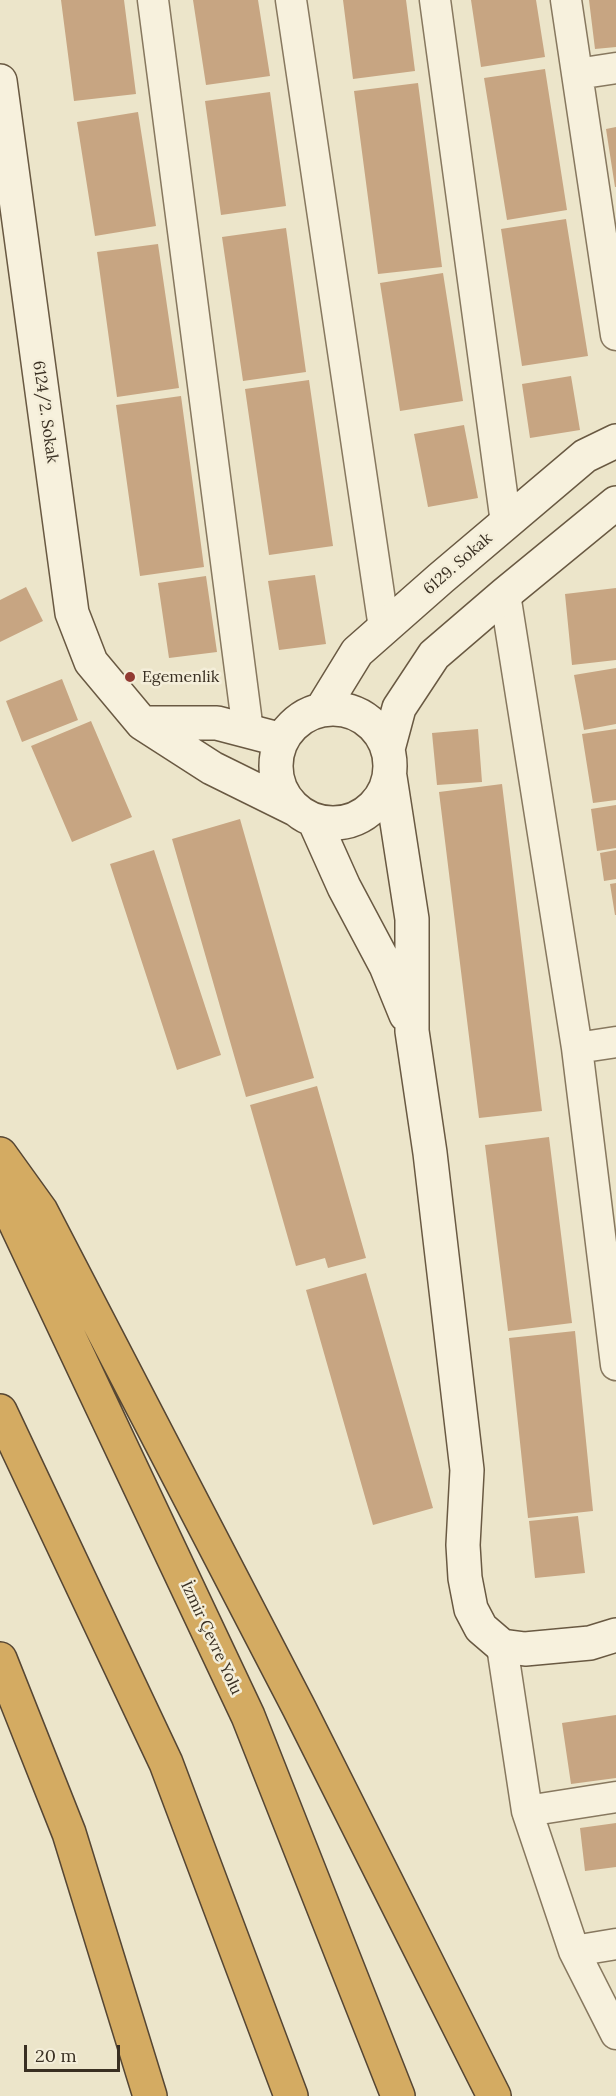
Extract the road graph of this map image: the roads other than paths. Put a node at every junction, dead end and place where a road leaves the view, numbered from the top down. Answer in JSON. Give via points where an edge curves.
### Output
{"nodes":[{"id":1,"x":153,"y":0,"type":"edge"},
{"id":2,"x":291,"y":0,"type":"edge"},
{"id":3,"x":435,"y":0,"type":"edge"},
{"id":4,"x":566,"y":0,"type":"edge"},
{"id":5,"x":616,"y":68,"type":"edge"},
{"id":6,"x":577,"y":74,"type":"junction"},
{"id":7,"x":0,"y":81,"type":"edge"},
{"id":8,"x":608,"y":226,"type":"edge"},
{"id":9,"x":616,"y":335,"type":"edge"},
{"id":10,"x":616,"y":441,"type":"edge"},
{"id":11,"x":616,"y":503,"type":"edge"},
{"id":12,"x":506,"y":523,"type":"junction"},
{"id":13,"x":505,"y":594,"type":"junction"},
{"id":14,"x":384,"y":628,"type":"junction"},
{"id":15,"x":322,"y":710,"type":"junction"},
{"id":16,"x":142,"y":723,"type":"junction"},
{"id":17,"x":248,"y":731,"type":"junction"},
{"id":18,"x":282,"y":740,"type":"junction"},
{"id":19,"x":389,"y":763,"type":"junction"},
{"id":20,"x":304,"y":815,"type":"junction"},
{"id":21,"x":412,"y":1031,"type":"junction"},
{"id":22,"x":616,"y":1042,"type":"edge"},
{"id":23,"x":577,"y":1048,"type":"junction"},
{"id":24,"x":0,"y":1154,"type":"edge"},
{"id":25,"x":0,"y":1190,"type":"edge"},
{"id":26,"x":616,"y":1365,"type":"edge"},
{"id":27,"x":0,"y":1411,"type":"edge"},
{"id":28,"x":616,"y":1635,"type":"edge"},
{"id":29,"x":502,"y":1646,"type":"junction"},
{"id":30,"x":0,"y":1659,"type":"edge"},
{"id":31,"x":616,"y":1797,"type":"edge"},
{"id":32,"x":527,"y":1811,"type":"junction"},
{"id":33,"x":616,"y":1944,"type":"edge"},
{"id":34,"x":574,"y":1951,"type":"junction"},
{"id":35,"x":616,"y":2034,"type":"edge"},
{"id":36,"x":150,"y":2096,"type":"edge"},
{"id":37,"x":291,"y":2096,"type":"edge"},
{"id":38,"x":398,"y":2096,"type":"edge"},
{"id":39,"x":494,"y":2096,"type":"edge"}],
"edges":[{"from":1,"to":17,"type":"street"},
{"from":2,"to":14,"type":"street"},
{"from":3,"to":12,"type":"street"},
{"from":4,"to":6,"type":"street"},
{"from":5,"to":6,"type":"street"},
{"from":6,"to":8,"type":"street"},
{"from":7,"to":16,"type":"street","name":"6124/2. Sokak","via":[[72,613],[91,662]]},
{"from":8,"to":9,"type":"street"},
{"from":10,"to":12,"type":"street","name":"6129. Sokak","via":[[585,456]]},
{"from":11,"to":13,"type":"street"},
{"from":12,"to":14,"type":"street","name":"6129. Sokak"},
{"from":13,"to":19,"type":"street","via":[[434,655],[399,708]]},
{"from":13,"to":23,"type":"street"},
{"from":14,"to":15,"type":"street","name":"6129. Sokak","via":[[357,652]]},
{"from":15,"to":18,"type":"street","via":[[292,725]]},
{"from":15,"to":19,"type":"street","via":[[355,713],[369,722],[381,734]]},
{"from":16,"to":17,"type":"street","via":[[217,723]]},
{"from":16,"to":20,"type":"street","name":"6124/2. Sokak","via":[[212,768]]},
{"from":17,"to":18,"type":"street"},
{"from":18,"to":20,"type":"street","via":[[276,757],[276,775],[282,793]]},
{"from":19,"to":20,"type":"street","via":[[382,796],[369,810],[352,820],[333,824]]},
{"from":19,"to":21,"type":"street","via":[[412,919]]},
{"from":20,"to":21,"type":"street","via":[[386,966]]},
{"from":21,"to":29,"type":"street","via":[[467,1470],[465,1578],[471,1609],[481,1628]]},
{"from":22,"to":23,"type":"street"},
{"from":23,"to":26,"type":"street"},
{"from":24,"to":39,"type":"highway","via":[[41,1211],[299,1708]]},
{"from":25,"to":38,"type":"highway","name":"İzmir Çevre Yolu","via":[[248,1716]]},
{"from":27,"to":37,"type":"highway","via":[[166,1763]]},
{"from":28,"to":29,"type":"street","via":[[590,1643],[525,1649]]},
{"from":29,"to":32,"type":"street"},
{"from":30,"to":36,"type":"highway","via":[[69,1833]]},
{"from":31,"to":32,"type":"street"},
{"from":32,"to":34,"type":"street"},
{"from":33,"to":34,"type":"street"},
{"from":34,"to":35,"type":"street"}]}
